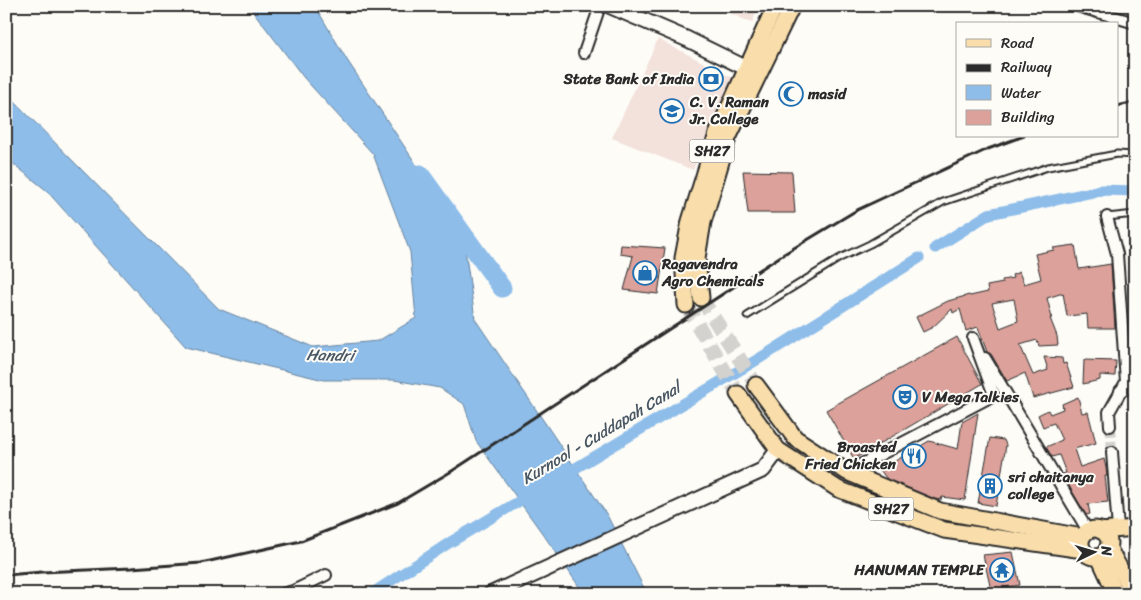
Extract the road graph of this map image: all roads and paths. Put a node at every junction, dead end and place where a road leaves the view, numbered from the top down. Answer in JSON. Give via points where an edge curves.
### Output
{"nodes":[{"id":1,"x":600,"y":6,"type":"edge"},
{"id":2,"x":610,"y":6,"type":"edge"},
{"id":3,"x":775,"y":6,"type":"edge"},
{"id":4,"x":792,"y":6,"type":"edge"},
{"id":5,"x":1077,"y":6,"type":"edge"},
{"id":6,"x":1135,"y":23,"type":"edge"},
{"id":7,"x":584,"y":53,"type":"dead end"},
{"id":8,"x":752,"y":72,"type":"junction"},
{"id":9,"x":1135,"y":155,"type":"edge"},
{"id":10,"x":1135,"y":214,"type":"edge"},
{"id":11,"x":1107,"y":217,"type":"joint"},
{"id":12,"x":701,"y":298,"type":"tunnel mouth"},
{"id":13,"x":686,"y":305,"type":"tunnel mouth"},
{"id":14,"x":747,"y":316,"type":"dead end"},
{"id":15,"x":756,"y":385,"type":"tunnel mouth"},
{"id":16,"x":1135,"y":386,"type":"edge"},
{"id":17,"x":738,"y":394,"type":"tunnel mouth"},
{"id":18,"x":1118,"y":395,"type":"junction"},
{"id":19,"x":1110,"y":426,"type":"tunnel mouth"},
{"id":20,"x":778,"y":450,"type":"junction"},
{"id":21,"x":1112,"y":452,"type":"tunnel mouth"},
{"id":22,"x":847,"y":472,"type":"junction"},
{"id":23,"x":1135,"y":528,"type":"edge"},
{"id":24,"x":1135,"y":538,"type":"edge"},
{"id":25,"x":1098,"y":540,"type":"junction"},
{"id":26,"x":326,"y":575,"type":"dead end"},
{"id":27,"x":283,"y":594,"type":"edge"},
{"id":28,"x":491,"y":594,"type":"edge"},
{"id":29,"x":1116,"y":594,"type":"edge"},
{"id":30,"x":1134,"y":594,"type":"edge"}],
"edges":[{"from":1,"to":7,"type":"street"},
{"from":2,"to":8,"type":"street","via":[[687,39]]},
{"from":3,"to":8,"type":"main road","number":"SH27"},
{"from":4,"to":8,"type":"main road","number":"SH27"},
{"from":5,"to":6,"type":"street"},
{"from":8,"to":12,"type":"main road","number":"SH27","via":[[703,222],[697,258]]},
{"from":8,"to":13,"type":"main road","number":"SH27","via":[[716,134],[690,221],[683,258]]},
{"from":9,"to":14,"type":"lane","via":[[1117,154],[1048,167],[943,202],[840,258]]},
{"from":10,"to":11,"type":"lane"},
{"from":11,"to":18,"type":"street","via":[[1117,254],[1126,382]]},
{"from":15,"to":22,"type":"main road","number":"SH27","via":[[795,438]]},
{"from":16,"to":18,"type":"street"},
{"from":17,"to":20,"type":"main road","number":"SH27"},
{"from":18,"to":19,"type":"street","via":[[1109,412]]},
{"from":20,"to":25,"type":"main road","number":"SH27","via":[[838,489],[944,530]]},
{"from":20,"to":28,"type":"street","via":[[763,470]]},
{"from":21,"to":25,"type":"street"},
{"from":22,"to":25,"type":"main road","number":"SH27","via":[[940,511]]},
{"from":22,"to":25,"type":"street","via":[[994,395],[973,338]]},
{"from":23,"to":25,"type":"main road"},
{"from":24,"to":25,"type":"main road"},
{"from":25,"to":29,"type":"main road"},
{"from":25,"to":30,"type":"main road"},
{"from":26,"to":27,"type":"street"}]}
